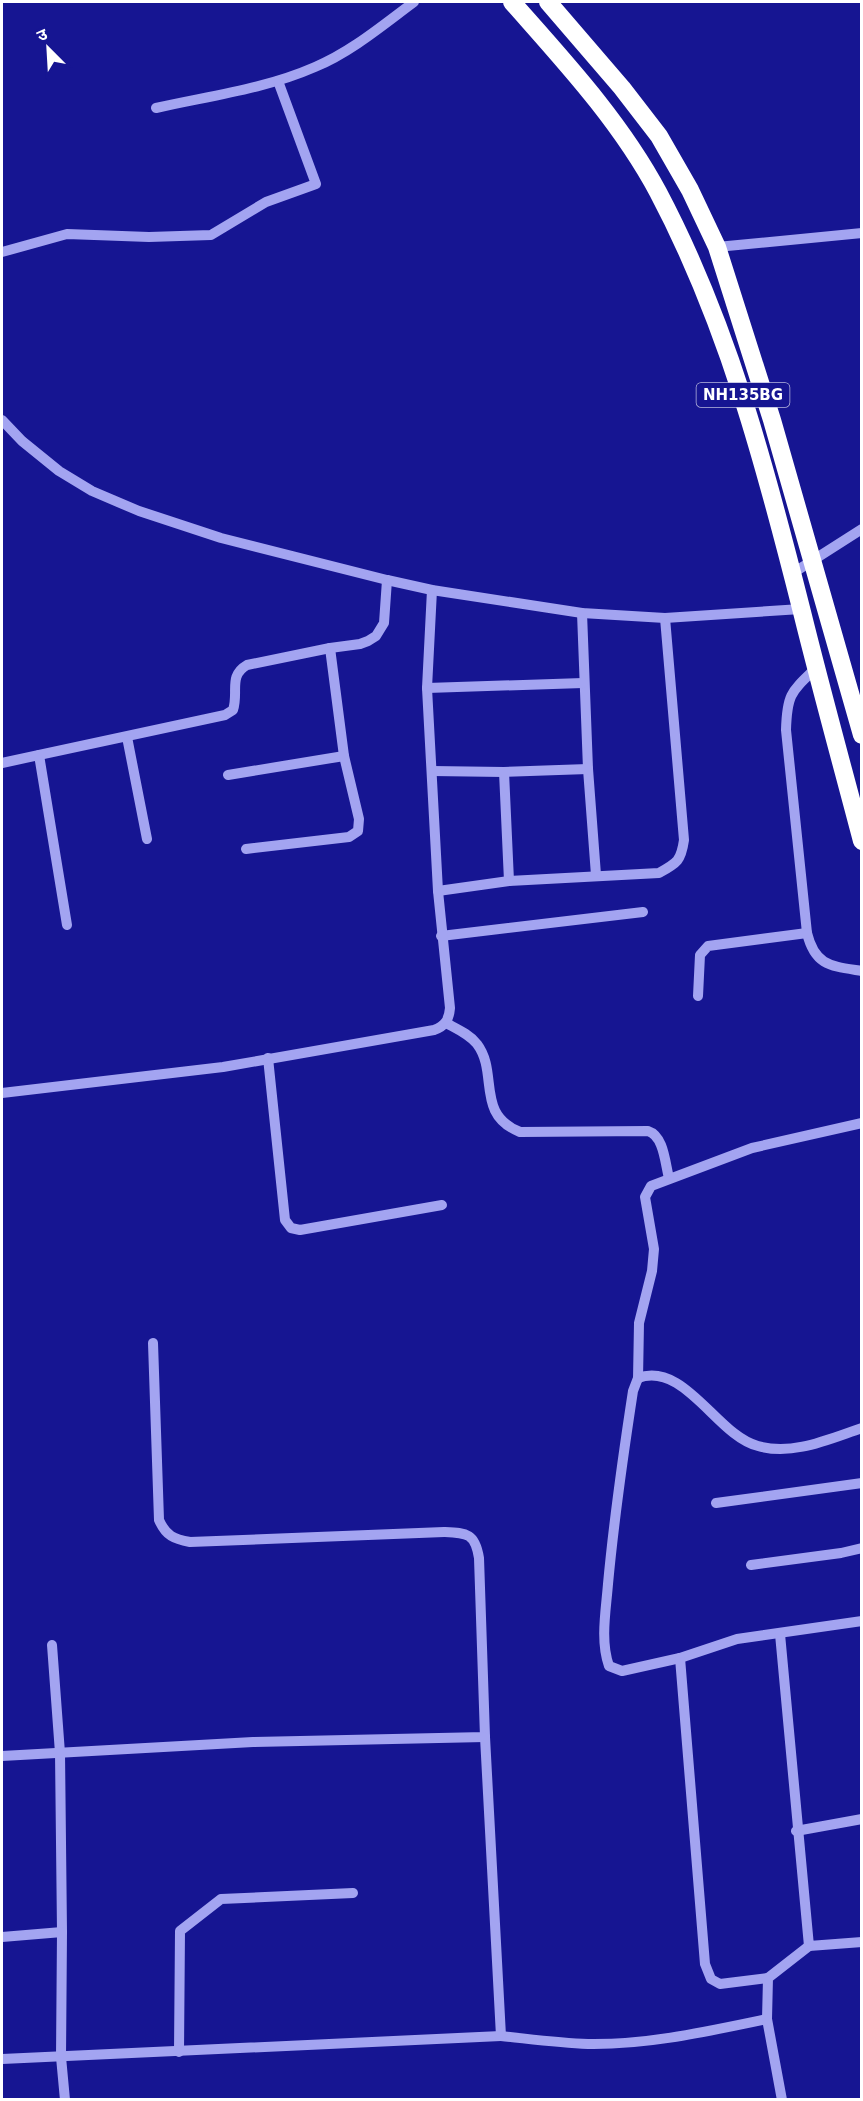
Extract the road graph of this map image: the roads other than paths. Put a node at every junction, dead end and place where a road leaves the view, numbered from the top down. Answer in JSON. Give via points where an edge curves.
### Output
{"nodes":[{"id":1,"x":414,"y":2,"type":"edge"},
{"id":2,"x":512,"y":2,"type":"edge"},
{"id":3,"x":548,"y":2,"type":"edge"},
{"id":4,"x":278,"y":81,"type":"junction"},
{"id":5,"x":156,"y":108,"type":"dead end"},
{"id":6,"x":861,"y":233,"type":"edge"},
{"id":7,"x":717,"y":247,"type":"junction"},
{"id":8,"x":2,"y":252,"type":"edge"},
{"id":9,"x":2,"y":420,"type":"edge"},
{"id":10,"x":861,"y":529,"type":"edge"},
{"id":11,"x":811,"y":560,"type":"junction"},
{"id":12,"x":793,"y":573,"type":"junction"},
{"id":13,"x":387,"y":580,"type":"junction"},
{"id":14,"x":432,"y":590,"type":"junction"},
{"id":15,"x":801,"y":609,"type":"junction"},
{"id":16,"x":582,"y":613,"type":"junction"},
{"id":17,"x":665,"y":618,"type":"junction"},
{"id":18,"x":330,"y":648,"type":"junction"},
{"id":19,"x":816,"y":668,"type":"junction"},
{"id":20,"x":583,"y":682,"type":"junction"},
{"id":21,"x":426,"y":688,"type":"junction"},
{"id":22,"x":859,"y":713,"type":"edge"},
{"id":23,"x":861,"y":735,"type":"edge"},
{"id":24,"x":127,"y":737,"type":"junction"},
{"id":25,"x":39,"y":755,"type":"junction"},
{"id":26,"x":344,"y":756,"type":"junction"},
{"id":27,"x":2,"y":763,"type":"edge"},
{"id":28,"x":588,"y":769,"type":"junction"},
{"id":29,"x":432,"y":771,"type":"junction"},
{"id":30,"x":504,"y":771,"type":"junction"},
{"id":31,"x":228,"y":775,"type":"dead end"},
{"id":32,"x":147,"y":839,"type":"dead end"},
{"id":33,"x":861,"y":841,"type":"edge"},
{"id":34,"x":246,"y":849,"type":"dead end"},
{"id":35,"x":596,"y":875,"type":"junction"},
{"id":36,"x":509,"y":881,"type":"junction"},
{"id":37,"x":438,"y":891,"type":"junction"},
{"id":38,"x":644,"y":912,"type":"dead end"},
{"id":39,"x":67,"y":925,"type":"dead end"},
{"id":40,"x":807,"y":933,"type":"junction"},
{"id":41,"x":441,"y":936,"type":"junction"},
{"id":42,"x":861,"y":971,"type":"edge"},
{"id":43,"x":698,"y":996,"type":"dead end"},
{"id":44,"x":446,"y":1023,"type":"junction"},
{"id":45,"x":268,"y":1058,"type":"junction"},
{"id":46,"x":2,"y":1093,"type":"edge"},
{"id":47,"x":861,"y":1123,"type":"edge"},
{"id":48,"x":669,"y":1178,"type":"junction"},
{"id":49,"x":442,"y":1205,"type":"dead end"},
{"id":50,"x":153,"y":1342,"type":"dead end"},
{"id":51,"x":638,"y":1379,"type":"junction"},
{"id":52,"x":861,"y":1428,"type":"edge"},
{"id":53,"x":861,"y":1483,"type":"edge"},
{"id":54,"x":716,"y":1503,"type":"dead end"},
{"id":55,"x":861,"y":1548,"type":"edge"},
{"id":56,"x":750,"y":1565,"type":"dead end"},
{"id":57,"x":861,"y":1621,"type":"edge"},
{"id":58,"x":780,"y":1634,"type":"junction"},
{"id":59,"x":52,"y":1645,"type":"dead end"},
{"id":60,"x":680,"y":1658,"type":"junction"},
{"id":61,"x":485,"y":1737,"type":"junction"},
{"id":62,"x":60,"y":1753,"type":"junction"},
{"id":63,"x":2,"y":1756,"type":"edge"},
{"id":64,"x":861,"y":1819,"type":"edge"},
{"id":65,"x":796,"y":1831,"type":"junction"},
{"id":66,"x":353,"y":1893,"type":"dead end"},
{"id":67,"x":62,"y":1932,"type":"junction"},
{"id":68,"x":2,"y":1936,"type":"edge"},
{"id":69,"x":861,"y":1942,"type":"edge"},
{"id":70,"x":808,"y":1947,"type":"junction"},
{"id":71,"x":768,"y":1978,"type":"junction"},
{"id":72,"x":767,"y":2019,"type":"junction"},
{"id":73,"x":501,"y":2036,"type":"junction"},
{"id":74,"x":179,"y":2052,"type":"junction"},
{"id":75,"x":61,"y":2057,"type":"junction"},
{"id":76,"x":2,"y":2059,"type":"edge"},
{"id":77,"x":65,"y":2100,"type":"edge"},
{"id":78,"x":782,"y":2100,"type":"edge"}],
"edges":[{"from":1,"to":4,"type":"street","via":[[356,44],[316,67]]},
{"from":2,"to":12,"type":"highway","number":"NH135BG","via":[[603,106],[658,192],[712,314],[743,397]]},
{"from":3,"to":7,"type":"highway","number":"NH135BG","via":[[659,136]]},
{"from":4,"to":5,"type":"street"},
{"from":4,"to":8,"type":"street","via":[[316,184],[266,202],[210,236],[67,234]]},
{"from":6,"to":7,"type":"street"},
{"from":7,"to":11,"type":"highway","number":"NH135BG"},
{"from":9,"to":13,"type":"street","via":[[59,471],[92,491],[139,511],[221,538]]},
{"from":10,"to":11,"type":"street"},
{"from":11,"to":12,"type":"street"},
{"from":11,"to":22,"type":"highway","number":"NH135BG"},
{"from":12,"to":15,"type":"highway","number":"NH135BG"},
{"from":13,"to":14,"type":"street"},
{"from":13,"to":18,"type":"street","via":[[384,623],[376,636],[360,644]]},
{"from":14,"to":16,"type":"street"},
{"from":14,"to":21,"type":"street"},
{"from":15,"to":17,"type":"street"},
{"from":15,"to":19,"type":"highway","number":"NH135BG"},
{"from":16,"to":17,"type":"street"},
{"from":16,"to":20,"type":"street"},
{"from":17,"to":35,"type":"street","via":[[684,840],[681,856],[659,873]]},
{"from":18,"to":24,"type":"street","via":[[239,670],[235,679],[236,701],[233,710],[225,715]]},
{"from":18,"to":26,"type":"street"},
{"from":19,"to":33,"type":"highway","number":"NH135BG"},
{"from":19,"to":40,"type":"street","via":[[794,688],[787,704],[786,730]]},
{"from":20,"to":21,"type":"street"},
{"from":20,"to":28,"type":"street"},
{"from":21,"to":29,"type":"street"},
{"from":22,"to":23,"type":"highway","number":"NH135BG"},
{"from":24,"to":25,"type":"street"},
{"from":24,"to":32,"type":"street"},
{"from":25,"to":27,"type":"street"},
{"from":25,"to":39,"type":"street"},
{"from":26,"to":31,"type":"street"},
{"from":26,"to":34,"type":"street","via":[[359,819],[358,831],[349,837]]},
{"from":28,"to":30,"type":"street"},
{"from":28,"to":35,"type":"street"},
{"from":29,"to":30,"type":"street"},
{"from":29,"to":37,"type":"street"},
{"from":30,"to":36,"type":"street"},
{"from":35,"to":36,"type":"street"},
{"from":36,"to":37,"type":"street"},
{"from":37,"to":41,"type":"street"},
{"from":38,"to":41,"type":"street"},
{"from":40,"to":42,"type":"street","via":[[811,949],[822,961]]},
{"from":40,"to":43,"type":"street","via":[[708,946],[700,955]]},
{"from":41,"to":44,"type":"street","via":[[450,1008]]},
{"from":44,"to":45,"type":"street","via":[[434,1030]]},
{"from":44,"to":48,"type":"street","via":[[478,1045],[493,1104],[508,1127],[520,1132],[648,1131],[659,1139]]},
{"from":45,"to":46,"type":"street"},
{"from":45,"to":49,"type":"street","via":[[285,1220],[291,1228],[300,1230]]},
{"from":47,"to":48,"type":"street","via":[[752,1148]]},
{"from":48,"to":51,"type":"street","via":[[651,1186],[645,1197],[654,1249],[639,1323]]},
{"from":50,"to":61,"type":"street","via":[[159,1520],[164,1532],[174,1539],[190,1542],[444,1532],[472,1537],[479,1558]]},
{"from":51,"to":52,"type":"street","via":[[653,1374],[679,1384],[742,1440],[756,1446],[777,1450],[800,1447]]},
{"from":51,"to":60,"type":"street","via":[[614,1522],[605,1657],[609,1666],[622,1671]]},
{"from":53,"to":54,"type":"street"},
{"from":55,"to":56,"type":"street"},
{"from":57,"to":58,"type":"street"},
{"from":58,"to":60,"type":"street","via":[[737,1640]]},
{"from":58,"to":65,"type":"street"},
{"from":59,"to":62,"type":"street"},
{"from":60,"to":71,"type":"street","via":[[705,1964],[711,1979],[720,1984]]},
{"from":61,"to":62,"type":"street","via":[[253,1742]]},
{"from":61,"to":73,"type":"street"},
{"from":62,"to":63,"type":"street"},
{"from":62,"to":67,"type":"street"},
{"from":64,"to":65,"type":"street"},
{"from":65,"to":70,"type":"street"},
{"from":66,"to":74,"type":"street","via":[[221,1899],[180,1931]]},
{"from":67,"to":68,"type":"street"},
{"from":67,"to":75,"type":"street"},
{"from":69,"to":70,"type":"street"},
{"from":70,"to":71,"type":"street"},
{"from":71,"to":72,"type":"street"},
{"from":72,"to":73,"type":"street","via":[[700,2033],[623,2042],[588,2044]]},
{"from":72,"to":78,"type":"street"},
{"from":73,"to":74,"type":"street"},
{"from":74,"to":75,"type":"street"},
{"from":75,"to":76,"type":"street"},
{"from":75,"to":77,"type":"street"}]}
